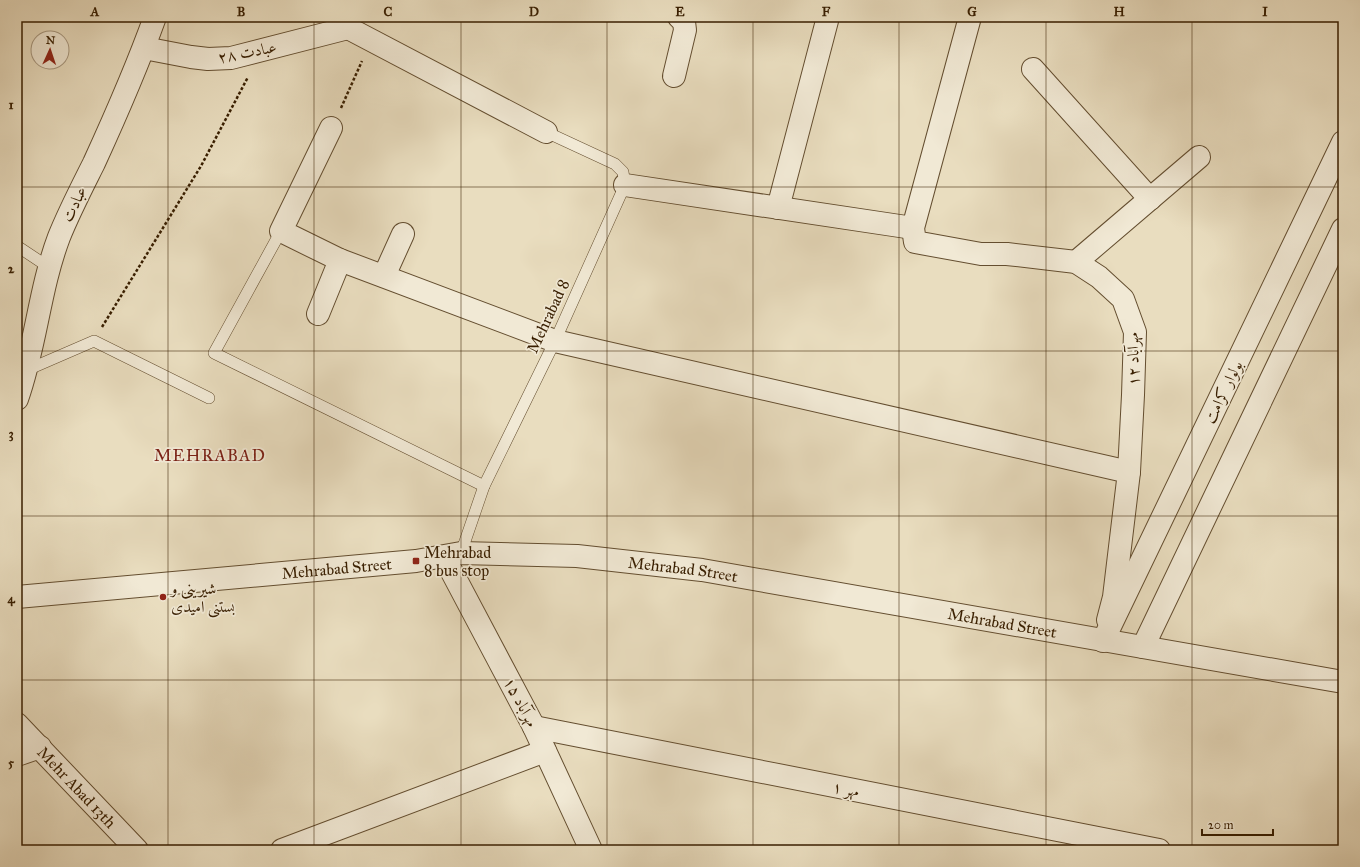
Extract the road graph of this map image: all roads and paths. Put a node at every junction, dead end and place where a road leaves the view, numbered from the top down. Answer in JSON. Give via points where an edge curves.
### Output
{"nodes":[{"id":1,"x":155,"y":17,"type":"edge"},
{"id":2,"x":679,"y":17,"type":"edge"},
{"id":3,"x":828,"y":17,"type":"edge"},
{"id":4,"x":970,"y":17,"type":"edge"},
{"id":5,"x":351,"y":23,"type":"edge"},
{"id":6,"x":372,"y":40,"type":"junction"},
{"id":7,"x":144,"y":48,"type":"junction"},
{"id":8,"x":260,"y":51,"type":"junction"},
{"id":9,"x":1033,"y":69,"type":"dead end"},
{"id":10,"x":674,"y":76,"type":"dead end"},
{"id":11,"x":331,"y":128,"type":"joint"},
{"id":12,"x":546,"y":132,"type":"joint"},
{"id":13,"x":1343,"y":142,"type":"edge"},
{"id":14,"x":1200,"y":157,"type":"dead end"},
{"id":15,"x":624,"y":186,"type":"junction"},
{"id":16,"x":1150,"y":199,"type":"junction"},
{"id":17,"x":778,"y":208,"type":"junction"},
{"id":18,"x":1343,"y":229,"type":"edge"},
{"id":19,"x":281,"y":231,"type":"junction"},
{"id":20,"x":404,"y":234,"type":"dead end"},
{"id":21,"x":914,"y":235,"type":"junction"},
{"id":22,"x":17,"y":246,"type":"edge"},
{"id":23,"x":340,"y":260,"type":"junction"},
{"id":24,"x":1076,"y":262,"type":"junction"},
{"id":25,"x":50,"y":268,"type":"junction"},
{"id":26,"x":384,"y":276,"type":"junction"},
{"id":27,"x":318,"y":314,"type":"dead end"},
{"id":28,"x":94,"y":341,"type":"junction"},
{"id":29,"x":555,"y":341,"type":"junction"},
{"id":30,"x":27,"y":370,"type":"junction"},
{"id":31,"x":208,"y":398,"type":"dead end"},
{"id":32,"x":17,"y":399,"type":"edge"},
{"id":33,"x":1129,"y":472,"type":"junction"},
{"id":34,"x":484,"y":486,"type":"junction"},
{"id":35,"x":453,"y":555,"type":"junction"},
{"id":36,"x":17,"y":597,"type":"edge"},
{"id":37,"x":1103,"y":641,"type":"junction"},
{"id":38,"x":1143,"y":647,"type":"junction"},
{"id":39,"x":1343,"y":682,"type":"edge"},
{"id":40,"x":17,"y":724,"type":"edge"},
{"id":41,"x":534,"y":727,"type":"junction"},
{"id":42,"x":40,"y":747,"type":"junction"},
{"id":43,"x":545,"y":750,"type":"junction"},
{"id":44,"x":17,"y":755,"type":"edge"},
{"id":45,"x":136,"y":850,"type":"edge"},
{"id":46,"x":282,"y":850,"type":"edge"},
{"id":47,"x":591,"y":850,"type":"edge"},
{"id":48,"x":1158,"y":850,"type":"edge"}],
"edges":[{"from":1,"to":7,"type":"street","name":"عبادت"},
{"from":2,"to":10,"type":"street","via":[[684,22],[685,30]]},
{"from":3,"to":17,"type":"street"},
{"from":4,"to":21,"type":"street"},
{"from":5,"to":6,"type":"street"},
{"from":5,"to":8,"type":"street","name":"عبادت ۲۸"},
{"from":6,"to":11,"type":"path"},
{"from":6,"to":12,"type":"street"},
{"from":7,"to":8,"type":"street","name":"عبادت ۲۸","via":[[208,59],[231,58]]},
{"from":7,"to":25,"type":"street","name":"عبادت","via":[[59,237]]},
{"from":8,"to":28,"type":"path","via":[[201,166]]},
{"from":9,"to":16,"type":"street"},
{"from":11,"to":19,"type":"street"},
{"from":12,"to":15,"type":"lane","via":[[615,164],[623,172]]},
{"from":13,"to":37,"type":"street","name":"بولوار کرامت"},
{"from":14,"to":16,"type":"street"},
{"from":15,"to":17,"type":"street","name":"مهرآباد ۱۲"},
{"from":15,"to":29,"type":"lane","name":"Mehrabad 8"},
{"from":16,"to":24,"type":"street"},
{"from":17,"to":21,"type":"street","name":"مهرآباد ۱۲"},
{"from":18,"to":38,"type":"street"},
{"from":19,"to":23,"type":"street"},
{"from":19,"to":34,"type":"lane","via":[[214,353]]},
{"from":20,"to":26,"type":"street"},
{"from":21,"to":24,"type":"street","name":"مهرآباد ۱۲","via":[[981,254],[1007,254]]},
{"from":22,"to":25,"type":"lane"},
{"from":23,"to":26,"type":"street"},
{"from":23,"to":27,"type":"street"},
{"from":24,"to":33,"type":"street","name":"مهرآباد ۱۲","via":[[1099,277],[1123,299],[1135,332]]},
{"from":25,"to":30,"type":"street","name":"عبادت"},
{"from":26,"to":29,"type":"street"},
{"from":28,"to":30,"type":"lane"},
{"from":28,"to":31,"type":"lane"},
{"from":29,"to":33,"type":"street"},
{"from":29,"to":34,"type":"lane","name":"Mehrabad 8"},
{"from":30,"to":32,"type":"street","name":"عبادت"},
{"from":33,"to":37,"type":"street","name":"مهرآباد ۱۲","via":[[1114,597]]},
{"from":34,"to":35,"type":"lane","name":"Mehrabad 8"},
{"from":35,"to":36,"type":"street","name":"Mehrabad Street"},
{"from":35,"to":37,"type":"street","name":"Mehrabad Street","via":[[577,556],[702,570]]},
{"from":35,"to":41,"type":"street","name":"مهرآباد ۱۵"},
{"from":37,"to":38,"type":"street","name":"Mehrabad Street"},
{"from":38,"to":39,"type":"street","name":"Mehrabad Street"},
{"from":40,"to":42,"type":"street","name":"Mehr Abad 13th"},
{"from":41,"to":43,"type":"street","name":"مهرآباد ۱۵"},
{"from":41,"to":48,"type":"street","name":"مهر ۱"},
{"from":42,"to":44,"type":"street"},
{"from":42,"to":45,"type":"street","name":"Mehr Abad 13th"},
{"from":43,"to":46,"type":"street"},
{"from":43,"to":47,"type":"street","name":"مهرآباد ۱۵"}]}
